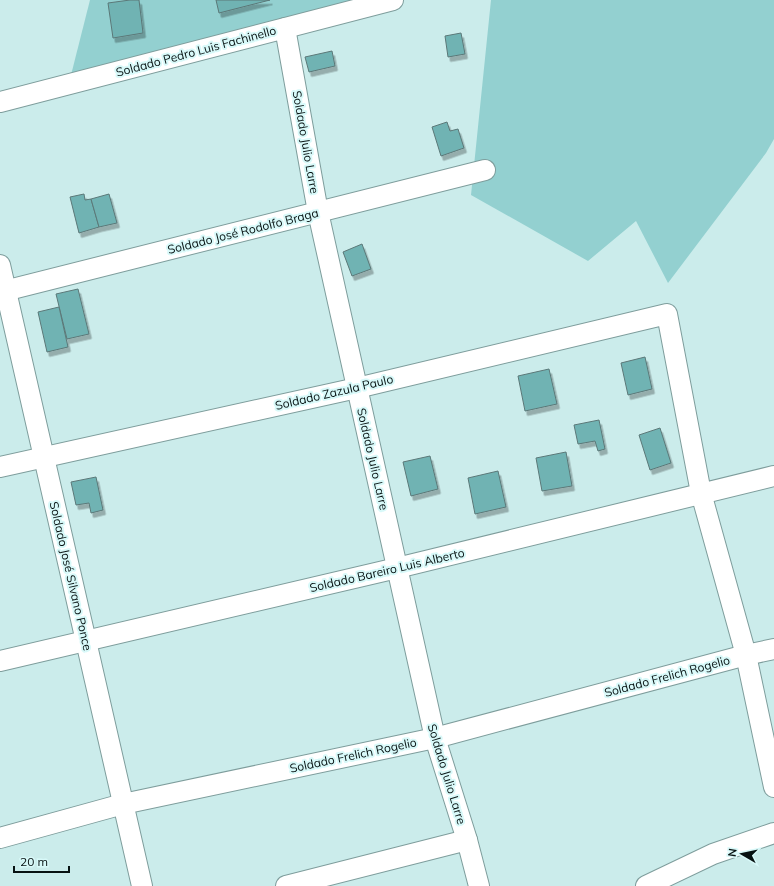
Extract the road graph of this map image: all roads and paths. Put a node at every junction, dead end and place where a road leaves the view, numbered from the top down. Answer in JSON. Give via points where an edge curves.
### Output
{"nodes":[{"id":1,"x":393,"y":0,"type":"edge"},
{"id":2,"x":285,"y":28,"type":"junction"},
{"id":3,"x":0,"y":102,"type":"edge"},
{"id":4,"x":486,"y":170,"type":"dead end"},
{"id":5,"x":318,"y":212,"type":"junction"},
{"id":6,"x":0,"y":265,"type":"edge"},
{"id":7,"x":3,"y":292,"type":"edge"},
{"id":8,"x":357,"y":388,"type":"junction"},
{"id":9,"x":44,"y":457,"type":"junction"},
{"id":10,"x":0,"y":467,"type":"edge"},
{"id":11,"x":774,"y":476,"type":"edge"},
{"id":12,"x":701,"y":493,"type":"junction"},
{"id":13,"x":397,"y":568,"type":"junction"},
{"id":14,"x":86,"y":641,"type":"junction"},
{"id":15,"x":774,"y":649,"type":"edge"},
{"id":16,"x":746,"y":655,"type":"junction"},
{"id":17,"x":0,"y":661,"type":"edge"},
{"id":18,"x":435,"y":738,"type":"junction"},
{"id":19,"x":774,"y":787,"type":"edge"},
{"id":20,"x":123,"y":804,"type":"junction"},
{"id":21,"x":774,"y":833,"type":"edge"},
{"id":22,"x":0,"y":838,"type":"edge"},
{"id":23,"x":467,"y":840,"type":"junction"},
{"id":24,"x":142,"y":886,"type":"edge"},
{"id":25,"x":286,"y":886,"type":"edge"},
{"id":26,"x":479,"y":886,"type":"edge"},
{"id":27,"x":646,"y":886,"type":"edge"}],
"edges":[{"from":1,"to":2,"type":"street","name":"Soldado Pedro Luis Fachinello"},
{"from":2,"to":3,"type":"street","name":"Soldado Pedro Luis Fachinello"},
{"from":2,"to":5,"type":"street","name":"Soldado Julio Larre"},
{"from":4,"to":5,"type":"street","name":"Soldado José Rodolfo Braga"},
{"from":5,"to":7,"type":"street","name":"Soldado José Rodolfo Braga"},
{"from":5,"to":8,"type":"street","name":"Soldado Julio Larre"},
{"from":6,"to":7,"type":"street","name":"Soldado José Silvano Ponce"},
{"from":7,"to":9,"type":"street","name":"Soldado José Silvano Ponce"},
{"from":8,"to":9,"type":"street","name":"Soldado Zazula Paulo"},
{"from":8,"to":12,"type":"street","name":"Soldado Zazula Paulo","via":[[667,314]]},
{"from":8,"to":13,"type":"street","name":"Soldado Julio Larre"},
{"from":9,"to":10,"type":"street","name":"Soldado Zazula Paulo"},
{"from":9,"to":14,"type":"street","name":"Soldado José Silvano Ponce"},
{"from":11,"to":12,"type":"street","name":"Soldado Bareiro Luis Alberto"},
{"from":12,"to":13,"type":"street","name":"Soldado Bareiro Luis Alberto"},
{"from":12,"to":16,"type":"street"},
{"from":13,"to":14,"type":"street","name":"Soldado Bareiro Luis Alberto"},
{"from":13,"to":18,"type":"street","name":"Soldado Julio Larre"},
{"from":14,"to":17,"type":"street","name":"Soldado Bareiro Luis Alberto"},
{"from":14,"to":20,"type":"street","name":"Soldado José Silvano Ponce"},
{"from":15,"to":16,"type":"street","name":"Soldado Frelich Rogelio"},
{"from":16,"to":18,"type":"street","name":"Soldado Frelich Rogelio"},
{"from":16,"to":19,"type":"street"},
{"from":18,"to":20,"type":"street","name":"Soldado Frelich Rogelio"},
{"from":18,"to":23,"type":"street","name":"Soldado Julio Larre"},
{"from":20,"to":22,"type":"street","name":"Soldado Frelich Rogelio"},
{"from":20,"to":24,"type":"street","name":"Soldado José Silvano Ponce"},
{"from":21,"to":27,"type":"street","via":[[713,854]]},
{"from":23,"to":25,"type":"street"},
{"from":23,"to":26,"type":"street","name":"Soldado Julio Larre"}]}
